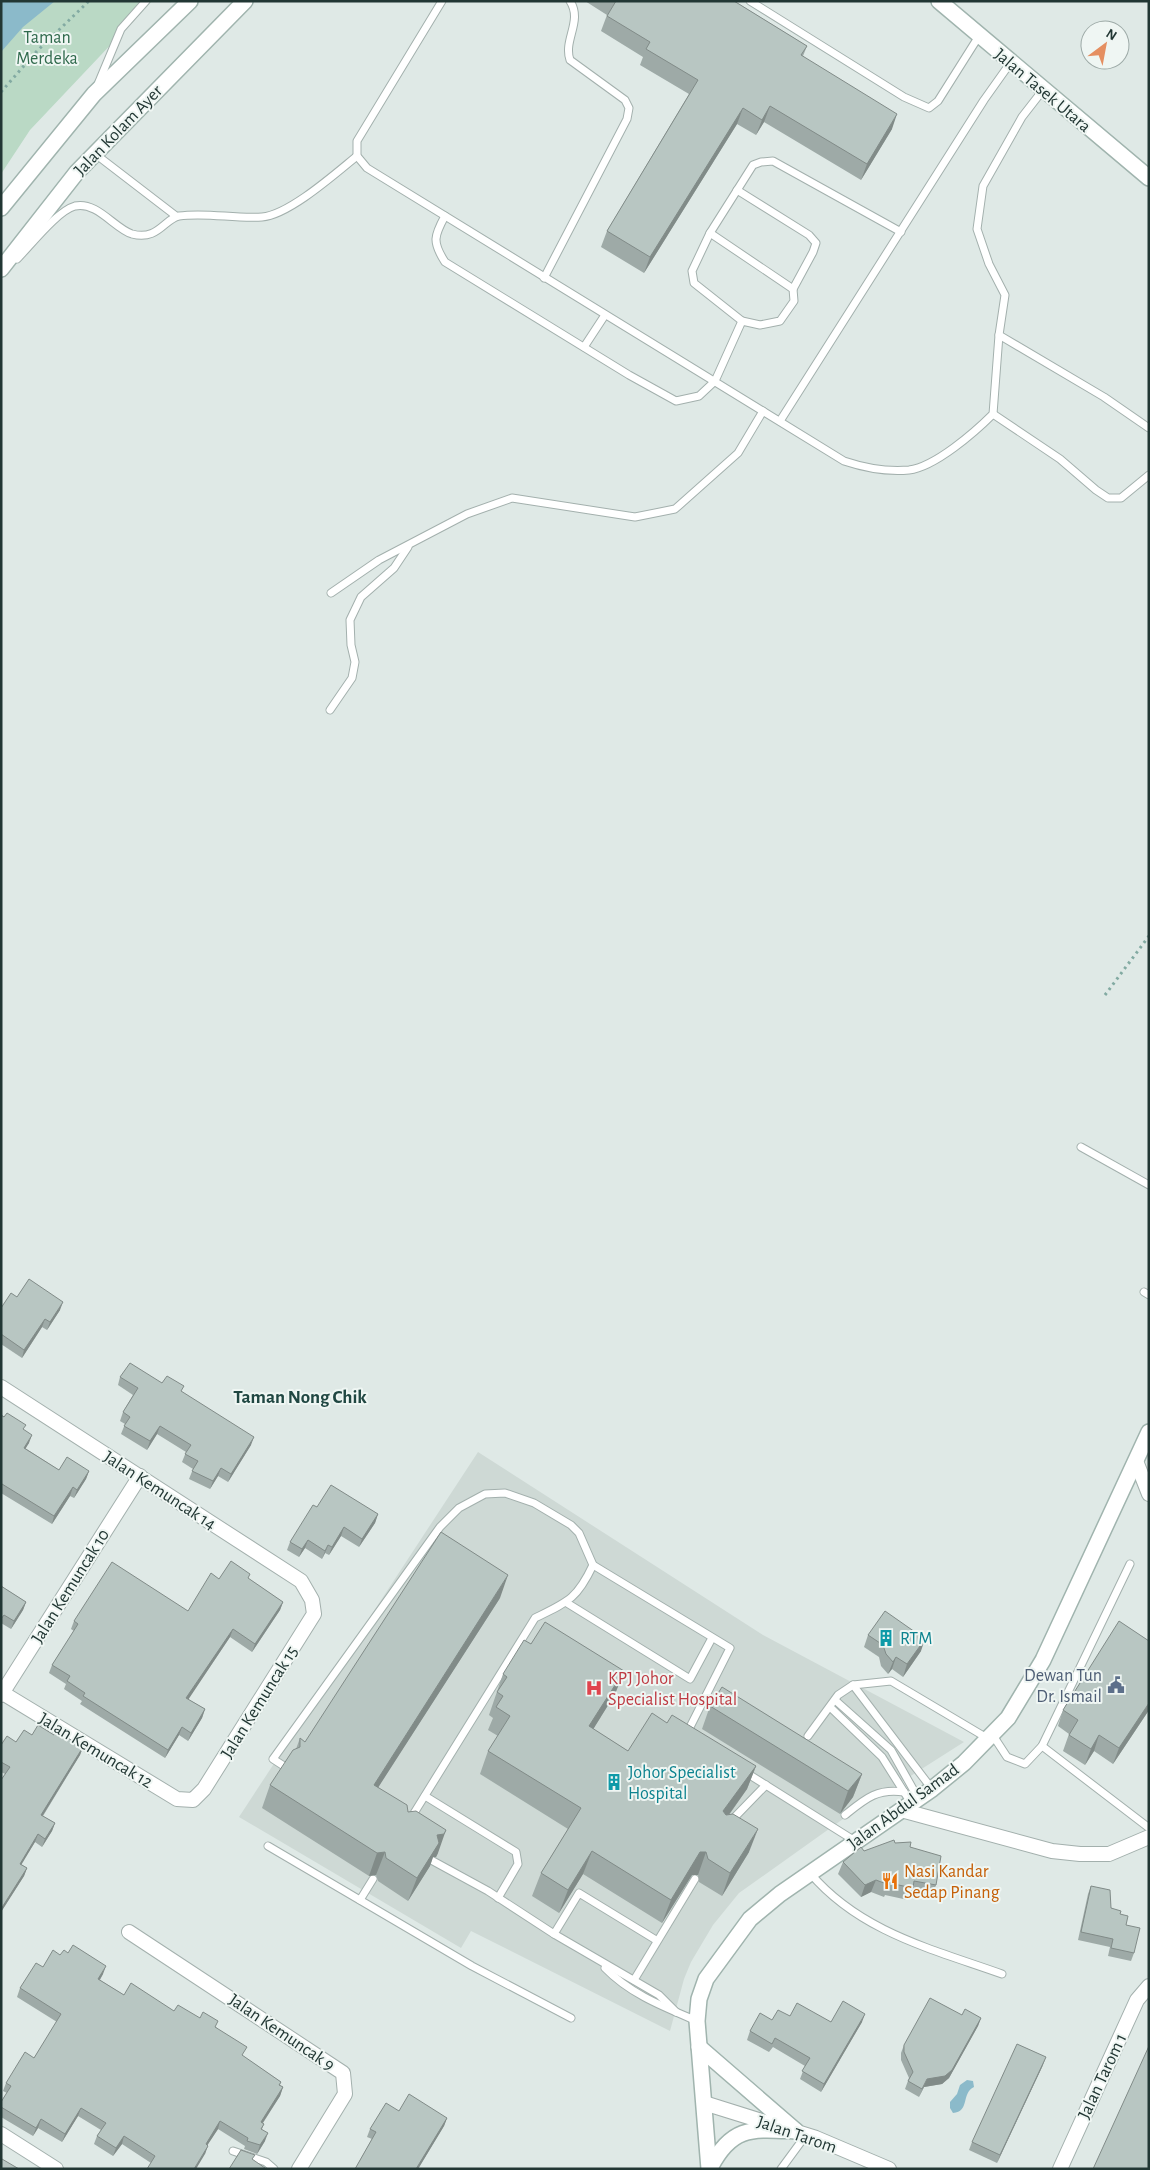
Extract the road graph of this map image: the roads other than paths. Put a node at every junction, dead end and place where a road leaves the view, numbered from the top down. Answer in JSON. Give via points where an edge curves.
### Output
{"nodes":[{"id":1,"x":146,"y":1,"type":"edge"},
{"id":2,"x":190,"y":1,"type":"edge"},
{"id":3,"x":245,"y":1,"type":"edge"},
{"id":4,"x":442,"y":1,"type":"edge"},
{"id":5,"x":570,"y":1,"type":"edge"},
{"id":6,"x":750,"y":1,"type":"edge"},
{"id":7,"x":939,"y":1,"type":"edge"},
{"id":8,"x":979,"y":36,"type":"junction"},
{"id":9,"x":1011,"y":62,"type":"junction"},
{"id":10,"x":1043,"y":90,"type":"junction"},
{"id":11,"x":94,"y":94,"type":"junction"},
{"id":12,"x":94,"y":153,"type":"junction"},
{"id":13,"x":357,"y":156,"type":"junction"},
{"id":14,"x":1149,"y":178,"type":"edge"},
{"id":15,"x":737,"y":190,"type":"junction"},
{"id":16,"x":1,"y":208,"type":"edge"},
{"id":17,"x":176,"y":216,"type":"junction"},
{"id":18,"x":445,"y":216,"type":"junction"},
{"id":19,"x":901,"y":232,"type":"junction"},
{"id":20,"x":710,"y":233,"type":"junction"},
{"id":21,"x":1,"y":270,"type":"edge"},
{"id":22,"x":544,"y":278,"type":"junction"},
{"id":23,"x":792,"y":289,"type":"junction"},
{"id":24,"x":605,"y":315,"type":"junction"},
{"id":25,"x":742,"y":321,"type":"junction"},
{"id":26,"x":1000,"y":335,"type":"junction"},
{"id":27,"x":584,"y":347,"type":"junction"},
{"id":28,"x":715,"y":382,"type":"junction"},
{"id":29,"x":763,"y":411,"type":"junction"},
{"id":30,"x":993,"y":414,"type":"junction"},
{"id":31,"x":780,"y":421,"type":"junction"},
{"id":32,"x":1149,"y":428,"type":"edge"},
{"id":33,"x":1149,"y":475,"type":"edge"},
{"id":34,"x":410,"y":545,"type":"junction"},
{"id":35,"x":331,"y":592,"type":"dead end"},
{"id":36,"x":330,"y":710,"type":"dead end"},
{"id":37,"x":1081,"y":1147,"type":"dead end"},
{"id":38,"x":1149,"y":1185,"type":"edge"},
{"id":39,"x":1,"y":1387,"type":"edge"},
{"id":40,"x":1149,"y":1432,"type":"edge"},
{"id":41,"x":1136,"y":1461,"type":"junction"},
{"id":42,"x":140,"y":1476,"type":"junction"},
{"id":43,"x":1149,"y":1494,"type":"edge"},
{"id":44,"x":1130,"y":1564,"type":"dead end"},
{"id":45,"x":593,"y":1565,"type":"junction"},
{"id":46,"x":312,"y":1600,"type":"joint"},
{"id":47,"x":567,"y":1603,"type":"junction"},
{"id":48,"x":712,"y":1638,"type":"junction"},
{"id":49,"x":853,"y":1685,"type":"junction"},
{"id":50,"x":2,"y":1694,"type":"edge"},
{"id":51,"x":835,"y":1700,"type":"junction"},
{"id":52,"x":830,"y":1707,"type":"junction"},
{"id":53,"x":808,"y":1736,"type":"dead end"},
{"id":54,"x":990,"y":1736,"type":"junction"},
{"id":55,"x":693,"y":1741,"type":"edge"},
{"id":56,"x":1042,"y":1746,"type":"junction"},
{"id":57,"x":287,"y":1768,"type":"edge"},
{"id":58,"x":742,"y":1770,"type":"edge"},
{"id":59,"x":766,"y":1785,"type":"junction"},
{"id":60,"x":932,"y":1789,"type":"junction"},
{"id":61,"x":425,"y":1796,"type":"junction"},
{"id":62,"x":193,"y":1800,"type":"joint"},
{"id":63,"x":909,"y":1801,"type":"junction"},
{"id":64,"x":844,"y":1815,"type":"edge"},
{"id":65,"x":407,"y":1824,"type":"edge"},
{"id":66,"x":726,"y":1827,"type":"edge"},
{"id":67,"x":1149,"y":1828,"type":"edge"},
{"id":68,"x":1149,"y":1837,"type":"edge"},
{"id":69,"x":855,"y":1841,"type":"junction"},
{"id":70,"x":268,"y":1846,"type":"dead end"},
{"id":71,"x":433,"y":1861,"type":"edge"},
{"id":72,"x":810,"y":1872,"type":"junction"},
{"id":73,"x":373,"y":1879,"type":"dead end"},
{"id":74,"x":695,"y":1880,"type":"edge"},
{"id":75,"x":498,"y":1898,"type":"junction"},
{"id":76,"x":360,"y":1900,"type":"junction"},
{"id":77,"x":130,"y":1932,"type":"dead end"},
{"id":78,"x":554,"y":1934,"type":"junction"},
{"id":79,"x":656,"y":1940,"type":"junction"},
{"id":80,"x":601,"y":1963,"type":"junction"},
{"id":81,"x":1002,"y":1974,"type":"dead end"},
{"id":82,"x":634,"y":1980,"type":"junction"},
{"id":83,"x":1149,"y":1986,"type":"edge"},
{"id":84,"x":676,"y":2012,"type":"junction"},
{"id":85,"x":571,"y":2018,"type":"dead end"},
{"id":86,"x":697,"y":2021,"type":"junction"},
{"id":87,"x":699,"y":2046,"type":"junction"},
{"id":88,"x":704,"y":2103,"type":"junction"},
{"id":89,"x":801,"y":2133,"type":"junction"},
{"id":90,"x":1,"y":2134,"type":"edge"},
{"id":91,"x":233,"y":2151,"type":"dead end"},
{"id":92,"x":867,"y":2165,"type":"edge"},
{"id":93,"x":56,"y":2169,"type":"edge"},
{"id":94,"x":274,"y":2169,"type":"edge"},
{"id":95,"x":299,"y":2169,"type":"edge"},
{"id":96,"x":709,"y":2169,"type":"edge"},
{"id":97,"x":781,"y":2169,"type":"edge"},
{"id":98,"x":889,"y":2169,"type":"edge"},
{"id":99,"x":1060,"y":2169,"type":"edge"}],
"edges":[{"from":1,"to":11,"type":"lane","via":[[121,28]]},
{"from":2,"to":11,"type":"street"},
{"from":3,"to":12,"type":"street","name":"Jalan Kolam Ayer"},
{"from":4,"to":13,"type":"lane","via":[[357,140]]},
{"from":5,"to":22,"type":"lane","via":[[576,9],[567,52],[570,60],[625,100],[629,108],[627,119]]},
{"from":6,"to":8,"type":"lane","via":[[904,97],[929,108],[938,101]]},
{"from":7,"to":8,"type":"street","name":"Jalan Tasek Utara"},
{"from":8,"to":9,"type":"street","name":"Jalan Tasek Utara"},
{"from":9,"to":10,"type":"street","name":"Jalan Tasek Utara"},
{"from":9,"to":19,"type":"lane"},
{"from":10,"to":14,"type":"street","name":"Jalan Tasek Utara"},
{"from":10,"to":26,"type":"lane","via":[[1022,117],[983,186],[977,228],[1004,295]]},
{"from":11,"to":16,"type":"street"},
{"from":12,"to":17,"type":"lane"},
{"from":12,"to":21,"type":"street","name":"Jalan Kolam Ayer"},
{"from":13,"to":17,"type":"lane","via":[[298,203],[264,217]]},
{"from":13,"to":18,"type":"lane","via":[[367,168]]},
{"from":15,"to":19,"type":"lane","via":[[753,165],[773,162]]},
{"from":15,"to":20,"type":"lane"},
{"from":15,"to":23,"type":"lane","via":[[809,235],[816,243]]},
{"from":17,"to":21,"type":"lane","via":[[156,233],[132,234],[92,208],[76,206],[63,212],[21,255]]},
{"from":18,"to":22,"type":"lane"},
{"from":18,"to":27,"type":"lane","via":[[436,233],[436,248],[444,262]]},
{"from":19,"to":31,"type":"lane"},
{"from":20,"to":23,"type":"lane"},
{"from":20,"to":25,"type":"lane","via":[[692,271],[694,283]]},
{"from":22,"to":24,"type":"lane"},
{"from":23,"to":25,"type":"lane","via":[[794,300],[780,321],[760,324]]},
{"from":24,"to":27,"type":"lane"},
{"from":24,"to":28,"type":"lane"},
{"from":25,"to":28,"type":"lane"},
{"from":26,"to":30,"type":"lane"},
{"from":26,"to":32,"type":"lane"},
{"from":27,"to":28,"type":"lane","via":[[676,401],[699,396]]},
{"from":28,"to":29,"type":"lane"},
{"from":29,"to":31,"type":"lane"},
{"from":29,"to":34,"type":"lane","via":[[738,453],[675,508],[635,517],[512,498],[467,514]]},
{"from":30,"to":31,"type":"lane","via":[[972,435],[938,458],[911,470],[866,468],[844,461]]},
{"from":30,"to":33,"type":"lane","via":[[1060,459],[1108,498],[1121,498]]},
{"from":34,"to":35,"type":"lane","via":[[379,560]]},
{"from":34,"to":36,"type":"lane","via":[[394,568],[361,596],[350,620],[350,645],[355,662],[352,678]]},
{"from":37,"to":38,"type":"lane"},
{"from":39,"to":42,"type":"street","name":"Jalan Kemuncak 14"},
{"from":40,"to":41,"type":"street","name":"Jalan Abdul Samad"},
{"from":41,"to":43,"type":"street"},
{"from":41,"to":54,"type":"street","name":"Jalan Abdul Samad","via":[[1043,1660],[1008,1718]]},
{"from":42,"to":46,"type":"street","name":"Jalan Kemuncak 14","via":[[301,1581]]},
{"from":42,"to":50,"type":"street","name":"Jalan Kemuncak 10"},
{"from":44,"to":56,"type":"lane"},
{"from":45,"to":47,"type":"lane","via":[[583,1586]]},
{"from":45,"to":48,"type":"lane"},
{"from":45,"to":57,"type":"lane","via":[[579,1533],[534,1503],[505,1493],[485,1494],[459,1508],[440,1527],[274,1759]]},
{"from":46,"to":62,"type":"street","name":"Jalan Kemuncak 15","via":[[314,1614],[204,1790]]},
{"from":47,"to":48,"type":"lane","via":[[690,1679]]},
{"from":47,"to":61,"type":"lane","via":[[535,1618]]},
{"from":48,"to":55,"type":"lane","via":[[730,1648],[685,1736]]},
{"from":49,"to":51,"type":"lane"},
{"from":49,"to":54,"type":"lane","via":[[891,1681]]},
{"from":49,"to":60,"type":"lane"},
{"from":50,"to":62,"type":"street","name":"Jalan Kemuncak 12","via":[[177,1799]]},
{"from":51,"to":52,"type":"lane"},
{"from":51,"to":63,"type":"lane","via":[[891,1750]]},
{"from":52,"to":53,"type":"lane"},
{"from":52,"to":63,"type":"lane","via":[[882,1757]]},
{"from":54,"to":56,"type":"lane","via":[[1007,1757],[1025,1764]]},
{"from":54,"to":60,"type":"street","name":"Jalan Abdul Samad"},
{"from":56,"to":67,"type":"lane"},
{"from":58,"to":59,"type":"lane"},
{"from":59,"to":66,"type":"lane"},
{"from":59,"to":69,"type":"lane"},
{"from":60,"to":63,"type":"street","name":"Jalan Abdul Samad"},
{"from":61,"to":65,"type":"lane"},
{"from":61,"to":75,"type":"lane","via":[[516,1852],[518,1864]]},
{"from":63,"to":64,"type":"lane","via":[[880,1791]]},
{"from":63,"to":68,"type":"street","via":[[1052,1852],[1109,1854]]},
{"from":63,"to":69,"type":"street","name":"Jalan Abdul Samad"},
{"from":69,"to":72,"type":"street","name":"Jalan Abdul Samad"},
{"from":70,"to":76,"type":"lane"},
{"from":71,"to":75,"type":"lane"},
{"from":72,"to":81,"type":"lane","via":[[822,1888],[848,1909],[890,1934]]},
{"from":72,"to":86,"type":"street","name":"Jalan Abdul Samad","via":[[750,1919],[706,1979],[699,1999]]},
{"from":73,"to":76,"type":"lane"},
{"from":74,"to":79,"type":"lane"},
{"from":75,"to":78,"type":"lane"},
{"from":76,"to":85,"type":"lane","via":[[472,1966]]},
{"from":77,"to":95,"type":"street","name":"Jalan Kemuncak 9","via":[[342,2073],[345,2094]]},
{"from":78,"to":79,"type":"lane","via":[[579,1893]]},
{"from":78,"to":80,"type":"lane"},
{"from":79,"to":82,"type":"lane"},
{"from":80,"to":82,"type":"lane"},
{"from":80,"to":84,"type":"lane","via":[[617,1980]]},
{"from":82,"to":84,"type":"lane","via":[[659,1995]]},
{"from":83,"to":99,"type":"street","name":"Jalan Tarom 1","via":[[1137,2000]]},
{"from":84,"to":86,"type":"lane"},
{"from":86,"to":87,"type":"street","name":"Jalan Abdul Samad"},
{"from":87,"to":88,"type":"street","name":"Jalan Abdul Samad"},
{"from":87,"to":89,"type":"street"},
{"from":88,"to":89,"type":"street","name":"Jalan Tarom"},
{"from":88,"to":96,"type":"street","name":"Jalan Abdul Samad"},
{"from":89,"to":92,"type":"street","name":"Jalan Tarom"},
{"from":89,"to":96,"type":"street","via":[[763,2130],[729,2139]]},
{"from":89,"to":97,"type":"lane"},
{"from":90,"to":93,"type":"street"},
{"from":91,"to":94,"type":"lane","via":[[266,2162]]},
{"from":92,"to":98,"type":"street","name":"Jalan Tarom"}]}
